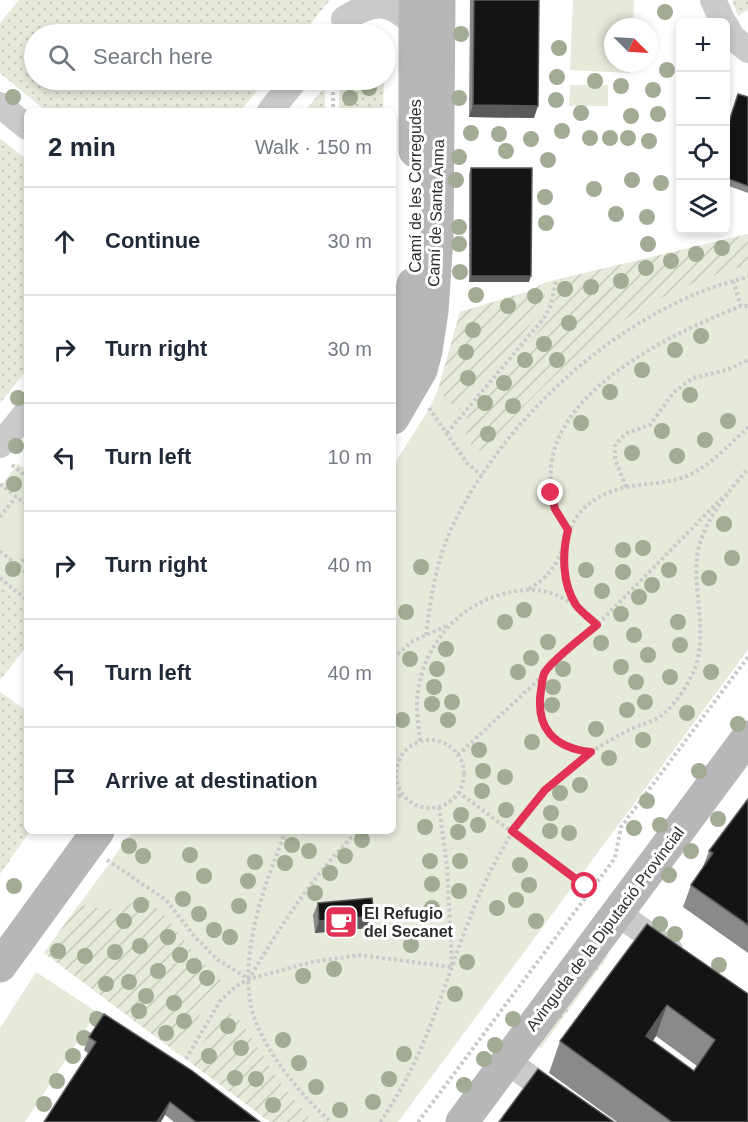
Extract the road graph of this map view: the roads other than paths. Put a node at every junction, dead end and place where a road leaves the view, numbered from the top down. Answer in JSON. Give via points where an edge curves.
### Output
{"nodes":[{"id":1,"x":440,"y":0,"type":"edge"},
{"id":2,"x":713,"y":0,"type":"edge"},
{"id":3,"x":415,"y":13,"type":"edge"},
{"id":4,"x":344,"y":18,"type":"edge"},
{"id":5,"x":721,"y":18,"type":"edge"},
{"id":6,"x":730,"y":34,"type":"edge"},
{"id":7,"x":748,"y":50,"type":"edge"},
{"id":8,"x":287,"y":90,"type":"edge"},
{"id":9,"x":0,"y":105,"type":"edge"},
{"id":10,"x":272,"y":108,"type":"edge"},
{"id":11,"x":24,"y":125,"type":"edge"},
{"id":12,"x":396,"y":359,"type":"edge"},
{"id":13,"x":396,"y":413,"type":"edge"},
{"id":14,"x":24,"y":418,"type":"edge"},
{"id":15,"x":6,"y":455,"type":"edge"},
{"id":16,"x":748,"y":737,"type":"edge"},
{"id":17,"x":67,"y":834,"type":"edge"},
{"id":18,"x":101,"y":845,"type":"edge"},
{"id":19,"x":617,"y":912,"type":"junction"},
{"id":20,"x":0,"y":927,"type":"edge"},
{"id":21,"x":0,"y":966,"type":"edge"},
{"id":22,"x":694,"y":967,"type":"edge"},
{"id":23,"x":507,"y":1061,"type":"junction"},
{"id":24,"x":462,"y":1122,"type":"edge"},
{"id":25,"x":591,"y":1122,"type":"edge"}],
"edges":[{"from":1,"to":13,"type":"street","name":"Camí de Santa Anna","via":[[432,311],[421,370]]},
{"from":2,"to":5,"type":"street"},
{"from":3,"to":4,"type":"street","via":[[382,4]]},
{"from":3,"to":12,"type":"street","name":"Camí de les Corregudes","via":[[414,278],[409,317]]},
{"from":6,"to":7,"type":"street"},
{"from":8,"to":10,"type":"street"},
{"from":9,"to":11,"type":"street"},
{"from":14,"to":15,"type":"street"},
{"from":16,"to":19,"type":"street","name":"Avinguda de la Diputació Provincial"},
{"from":17,"to":20,"type":"street"},
{"from":18,"to":21,"type":"street"},
{"from":19,"to":22,"type":"street"},
{"from":19,"to":23,"type":"street","name":"Avinguda de la Diputació Provincial"},
{"from":23,"to":24,"type":"street","name":"Avinguda de la Diputació Provincial"},
{"from":23,"to":25,"type":"street"}]}
